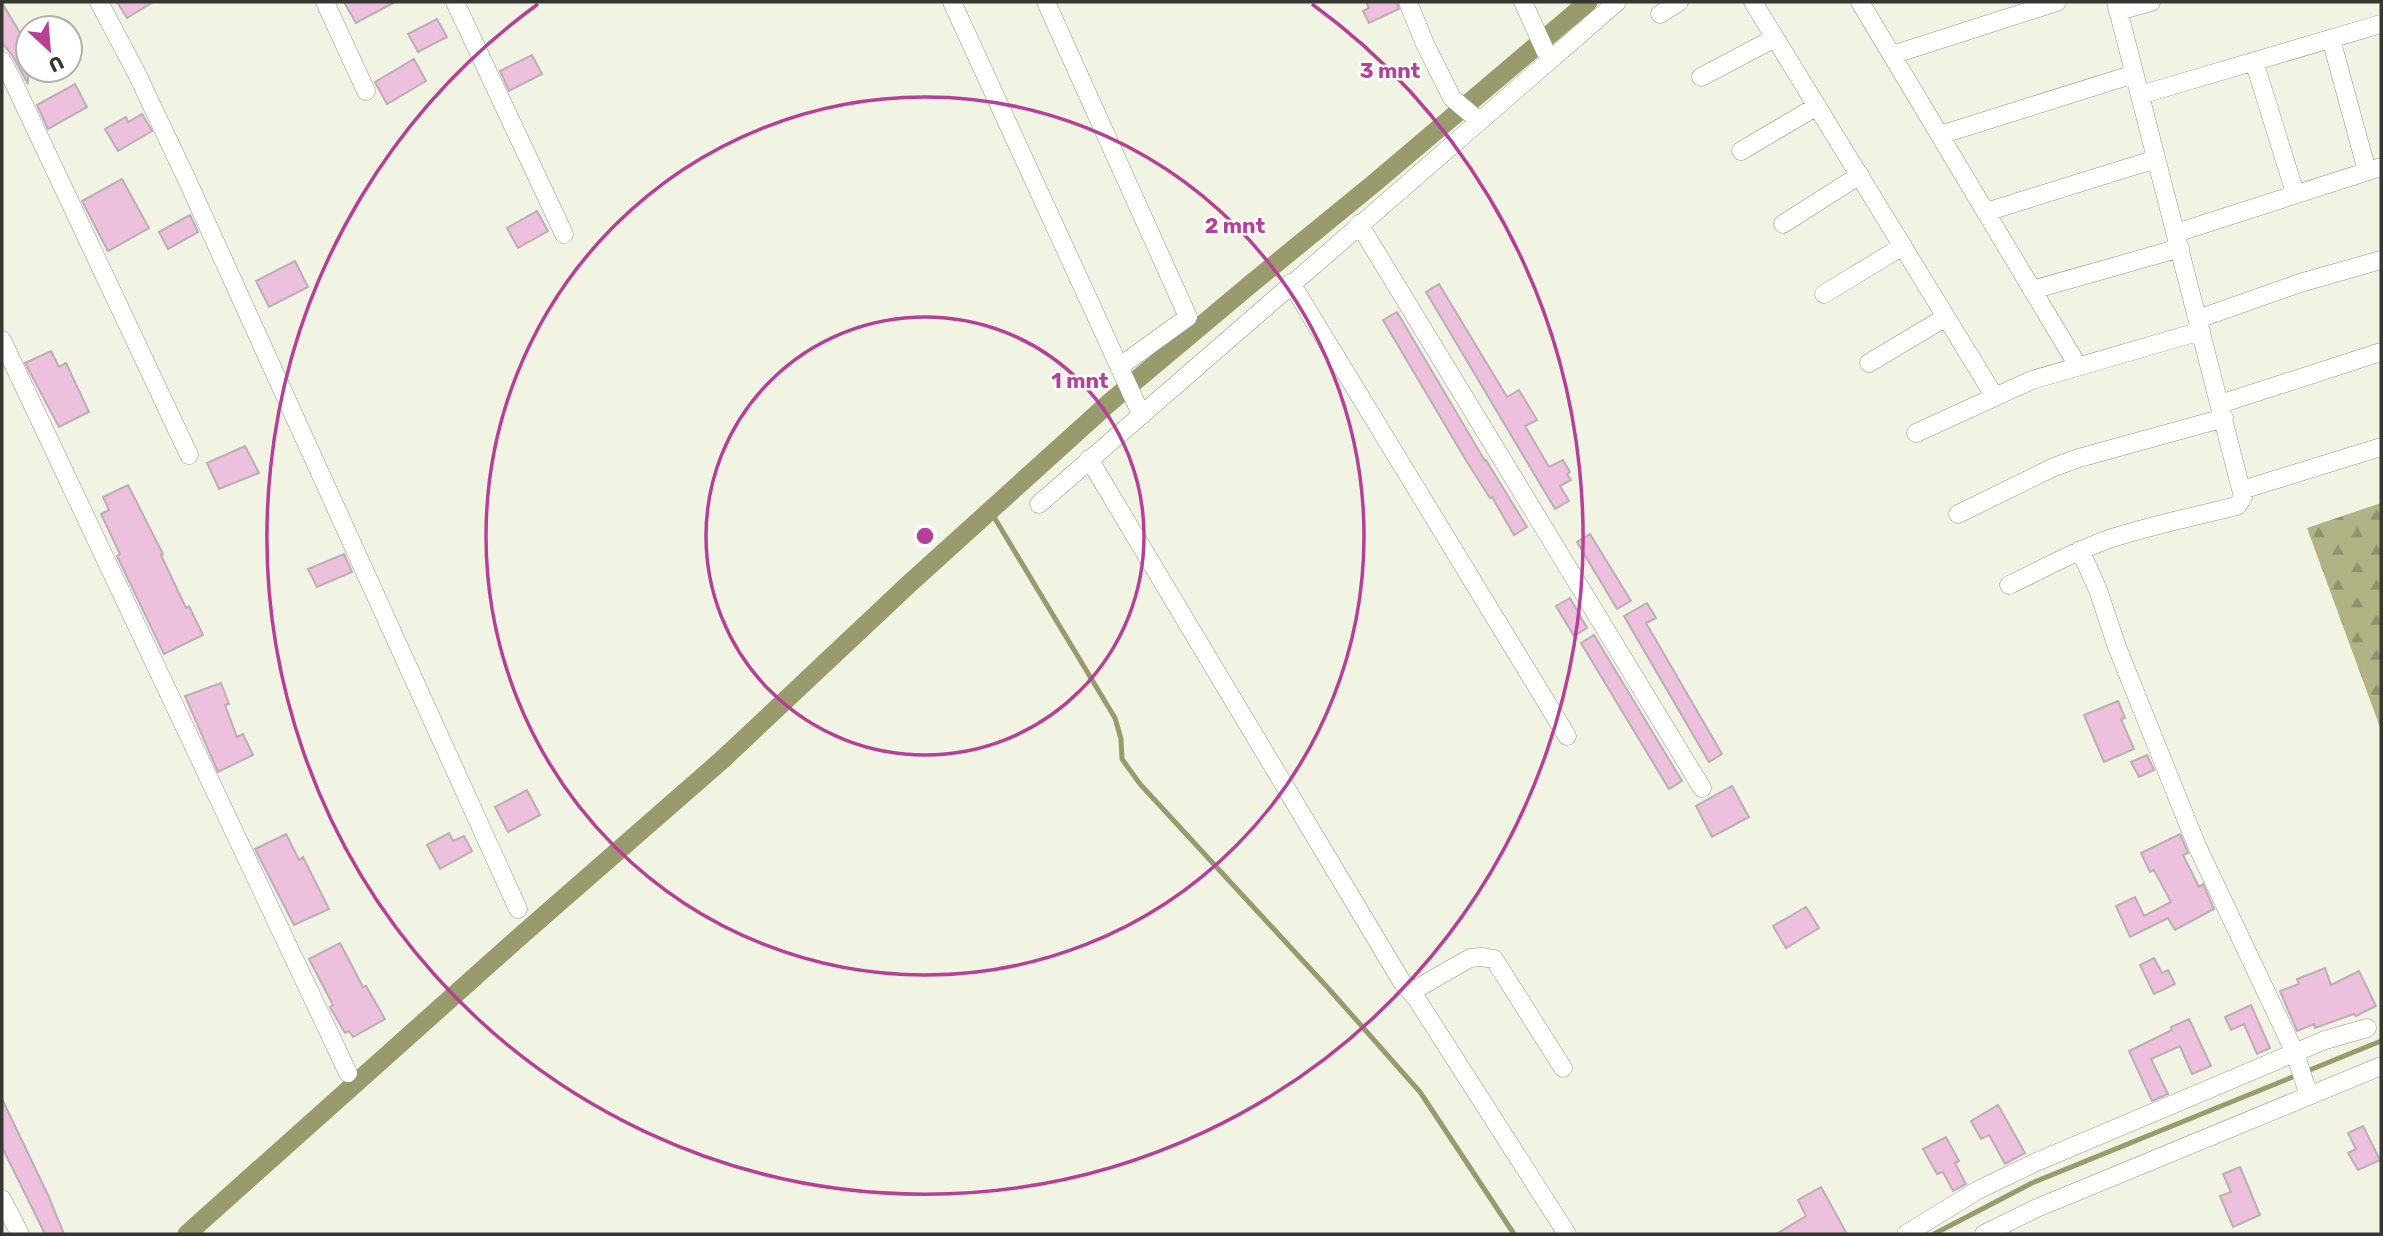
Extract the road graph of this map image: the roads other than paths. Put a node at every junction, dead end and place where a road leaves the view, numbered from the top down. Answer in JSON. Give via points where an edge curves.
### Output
{"nodes":[{"id":1,"x":99,"y":2,"type":"edge"},
{"id":2,"x":325,"y":2,"type":"edge"},
{"id":3,"x":455,"y":2,"type":"edge"},
{"id":4,"x":952,"y":2,"type":"edge"},
{"id":5,"x":1046,"y":2,"type":"edge"},
{"id":6,"x":1408,"y":2,"type":"edge"},
{"id":7,"x":1523,"y":2,"type":"edge"},
{"id":8,"x":1617,"y":2,"type":"edge"},
{"id":9,"x":1679,"y":2,"type":"edge"},
{"id":10,"x":1753,"y":2,"type":"edge"},
{"id":11,"x":1860,"y":2,"type":"edge"},
{"id":12,"x":2057,"y":2,"type":"edge"},
{"id":13,"x":2151,"y":2,"type":"edge"},
{"id":14,"x":2117,"y":6,"type":"edge"},
{"id":15,"x":1660,"y":14,"type":"dead end"},
{"id":16,"x":2381,"y":24,"type":"edge"},
{"id":17,"x":1775,"y":38,"type":"junction"},
{"id":18,"x":2331,"y":39,"type":"junction"},
{"id":19,"x":1892,"y":55,"type":"junction"},
{"id":20,"x":1549,"y":59,"type":"junction"},
{"id":21,"x":2,"y":61,"type":"edge"},
{"id":22,"x":2254,"y":61,"type":"junction"},
{"id":23,"x":2134,"y":74,"type":"junction"},
{"id":24,"x":1701,"y":77,"type":"dead end"},
{"id":25,"x":366,"y":91,"type":"dead end"},
{"id":26,"x":2140,"y":95,"type":"junction"},
{"id":27,"x":1818,"y":106,"type":"junction"},
{"id":28,"x":1478,"y":120,"type":"junction"},
{"id":29,"x":1940,"y":135,"type":"junction"},
{"id":30,"x":1741,"y":152,"type":"dead end"},
{"id":31,"x":2157,"y":159,"type":"junction"},
{"id":32,"x":2374,"y":169,"type":"edge"},
{"id":33,"x":1860,"y":175,"type":"junction"},
{"id":34,"x":2295,"y":193,"type":"junction"},
{"id":35,"x":1986,"y":212,"type":"junction"},
{"id":36,"x":1359,"y":224,"type":"junction"},
{"id":37,"x":1783,"y":224,"type":"dead end"},
{"id":38,"x":564,"y":234,"type":"dead end"},
{"id":39,"x":2178,"y":240,"type":"junction"},
{"id":40,"x":1903,"y":246,"type":"junction"},
{"id":41,"x":2381,"y":260,"type":"edge"},
{"id":42,"x":1292,"y":283,"type":"junction"},
{"id":43,"x":2032,"y":290,"type":"junction"},
{"id":44,"x":1824,"y":294,"type":"dead end"},
{"id":45,"x":1946,"y":317,"type":"junction"},
{"id":46,"x":2200,"y":325,"type":"junction"},
{"id":47,"x":2,"y":340,"type":"edge"},
{"id":48,"x":2381,"y":352,"type":"edge"},
{"id":49,"x":1869,"y":363,"type":"dead end"},
{"id":50,"x":2078,"y":366,"type":"junction"},
{"id":51,"x":1121,"y":371,"type":"junction"},
{"id":52,"x":1995,"y":397,"type":"junction"},
{"id":53,"x":1139,"y":409,"type":"junction"},
{"id":54,"x":2222,"y":411,"type":"junction"},
{"id":55,"x":1916,"y":433,"type":"dead end"},
{"id":56,"x":2381,"y":447,"type":"edge"},
{"id":57,"x":189,"y":455,"type":"dead end"},
{"id":58,"x":1089,"y":459,"type":"junction"},
{"id":59,"x":2242,"y":490,"type":"junction"},
{"id":60,"x":1039,"y":504,"type":"dead end"},
{"id":61,"x":1958,"y":514,"type":"dead end"},
{"id":62,"x":2080,"y":550,"type":"junction"},
{"id":63,"x":2009,"y":585,"type":"dead end"},
{"id":64,"x":1567,"y":736,"type":"dead end"},
{"id":65,"x":1702,"y":788,"type":"dead end"},
{"id":66,"x":518,"y":909,"type":"dead end"},
{"id":67,"x":1411,"y":992,"type":"junction"},
{"id":68,"x":2367,"y":1028,"type":"dead end"},
{"id":69,"x":2296,"y":1056,"type":"junction"},
{"id":70,"x":2381,"y":1066,"type":"edge"},
{"id":71,"x":1563,"y":1068,"type":"dead end"},
{"id":72,"x":348,"y":1073,"type":"dead end"},
{"id":73,"x":2309,"y":1095,"type":"junction"},
{"id":74,"x":2,"y":1199,"type":"edge"},
{"id":75,"x":20,"y":1234,"type":"edge"},
{"id":76,"x":1567,"y":1234,"type":"edge"},
{"id":77,"x":1906,"y":1234,"type":"edge"},
{"id":78,"x":1984,"y":1234,"type":"edge"}],
"edges":[{"from":1,"to":66,"type":"street","via":[[188,182]]},
{"from":2,"to":25,"type":"street"},
{"from":3,"to":38,"type":"street"},
{"from":4,"to":51,"type":"street"},
{"from":5,"to":51,"type":"street","via":[[1188,317]]},
{"from":6,"to":28,"type":"street","via":[[1452,98]]},
{"from":7,"to":20,"type":"street"},
{"from":8,"to":20,"type":"street"},
{"from":9,"to":15,"type":"street"},
{"from":10,"to":17,"type":"street"},
{"from":11,"to":19,"type":"street"},
{"from":12,"to":19,"type":"street"},
{"from":13,"to":14,"type":"street"},
{"from":14,"to":23,"type":"street"},
{"from":16,"to":18,"type":"street"},
{"from":17,"to":24,"type":"street"},
{"from":17,"to":27,"type":"street"},
{"from":18,"to":22,"type":"street"},
{"from":18,"to":32,"type":"street"},
{"from":19,"to":29,"type":"street"},
{"from":20,"to":28,"type":"street"},
{"from":21,"to":57,"type":"street"},
{"from":22,"to":26,"type":"street"},
{"from":22,"to":34,"type":"street"},
{"from":23,"to":26,"type":"street"},
{"from":23,"to":29,"type":"street"},
{"from":26,"to":31,"type":"street"},
{"from":27,"to":30,"type":"street"},
{"from":27,"to":33,"type":"street"},
{"from":28,"to":36,"type":"street"},
{"from":29,"to":35,"type":"street"},
{"from":31,"to":35,"type":"street"},
{"from":31,"to":39,"type":"street"},
{"from":32,"to":34,"type":"street"},
{"from":33,"to":37,"type":"street"},
{"from":33,"to":40,"type":"street"},
{"from":34,"to":39,"type":"street"},
{"from":35,"to":43,"type":"street"},
{"from":36,"to":42,"type":"street"},
{"from":36,"to":65,"type":"street"},
{"from":39,"to":43,"type":"street"},
{"from":39,"to":46,"type":"street"},
{"from":40,"to":44,"type":"street"},
{"from":40,"to":45,"type":"street"},
{"from":41,"to":46,"type":"street","via":[[2300,284]]},
{"from":42,"to":53,"type":"street"},
{"from":42,"to":64,"type":"street"},
{"from":43,"to":50,"type":"street"},
{"from":45,"to":49,"type":"street"},
{"from":45,"to":52,"type":"street"},
{"from":46,"to":50,"type":"street"},
{"from":46,"to":54,"type":"street"},
{"from":47,"to":72,"type":"street"},
{"from":48,"to":54,"type":"street"},
{"from":50,"to":52,"type":"street"},
{"from":51,"to":53,"type":"street"},
{"from":52,"to":55,"type":"street"},
{"from":53,"to":58,"type":"street"},
{"from":54,"to":59,"type":"street"},
{"from":54,"to":61,"type":"street","via":[[2054,467]]},
{"from":56,"to":59,"type":"street"},
{"from":58,"to":60,"type":"street"},
{"from":58,"to":67,"type":"street"},
{"from":59,"to":62,"type":"street","via":[[2237,506]]},
{"from":62,"to":63,"type":"street"},
{"from":62,"to":69,"type":"street","via":[[2197,846]]},
{"from":67,"to":71,"type":"street","via":[[1470,958],[1494,960]]},
{"from":67,"to":76,"type":"street"},
{"from":68,"to":69,"type":"street","via":[[2325,1040]]},
{"from":69,"to":73,"type":"street"},
{"from":69,"to":77,"type":"street","via":[[2034,1163],[1978,1190]]},
{"from":70,"to":73,"type":"street"},
{"from":73,"to":78,"type":"street"},
{"from":74,"to":75,"type":"street"}]}
